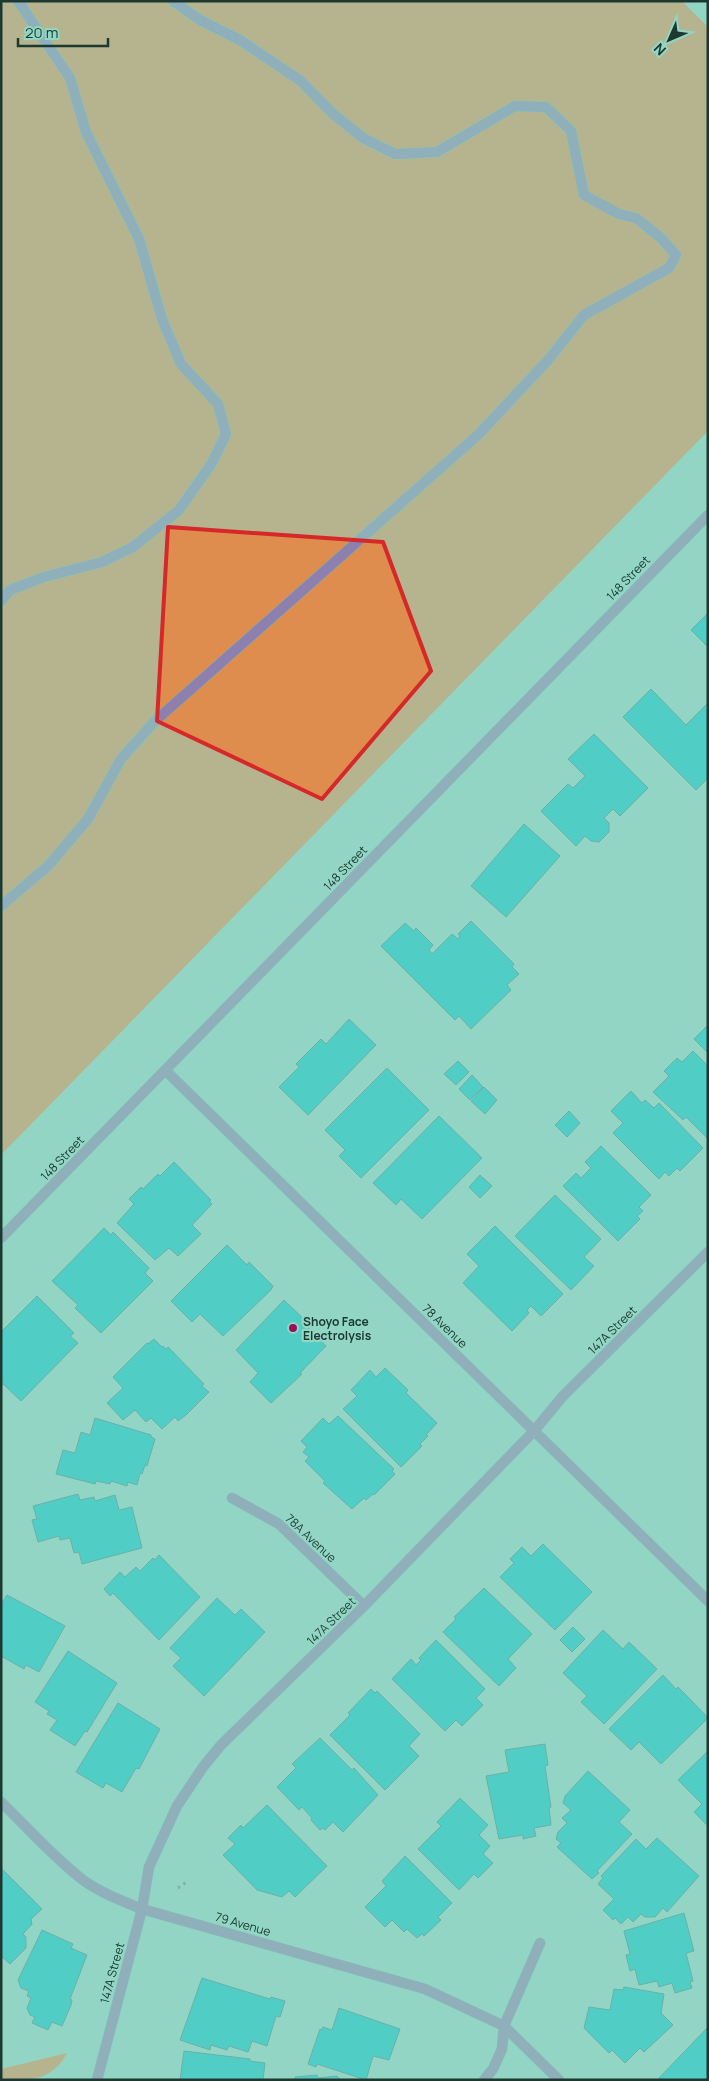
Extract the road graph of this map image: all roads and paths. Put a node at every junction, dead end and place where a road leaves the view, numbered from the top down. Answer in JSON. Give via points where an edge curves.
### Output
{"nodes":[{"id":1,"x":18,"y":1,"type":"edge"},
{"id":2,"x":173,"y":1,"type":"edge"},
{"id":3,"x":708,"y":515,"type":"edge"},
{"id":4,"x":1,"y":601,"type":"edge"},
{"id":5,"x":1,"y":906,"type":"edge"},
{"id":6,"x":165,"y":1070,"type":"junction"},
{"id":7,"x":1,"y":1238,"type":"edge"},
{"id":8,"x":708,"y":1252,"type":"edge"},
{"id":9,"x":534,"y":1431,"type":"junction"},
{"id":10,"x":232,"y":1498,"type":"dead end"},
{"id":11,"x":708,"y":1601,"type":"edge"},
{"id":12,"x":364,"y":1606,"type":"junction"},
{"id":13,"x":1,"y":1802,"type":"edge"},
{"id":14,"x":188,"y":1881,"type":"dead end"},
{"id":15,"x":178,"y":1888,"type":"dead end"},
{"id":16,"x":142,"y":1909,"type":"junction"},
{"id":17,"x":540,"y":1944,"type":"dead end"},
{"id":18,"x":504,"y":2026,"type":"junction"},
{"id":19,"x":97,"y":2080,"type":"edge"},
{"id":20,"x":484,"y":2080,"type":"edge"},
{"id":21,"x":559,"y":2080,"type":"edge"}],
"edges":[{"from":1,"to":4,"type":"street","via":[[70,78],[86,132],[139,240],[162,319],[181,364],[218,404],[226,434],[212,463],[179,510],[133,547],[102,562],[44,577],[10,590]]},
{"from":2,"to":5,"type":"street","via":[[301,81],[332,113],[363,138],[395,154],[437,152],[515,106],[546,107],[571,131],[584,195],[619,214],[636,218],[676,255],[669,268],[584,315],[544,365],[479,434],[154,722],[121,759],[88,819],[48,866]]},
{"from":3,"to":6,"type":"street","name":"148 Street"},
{"from":6,"to":7,"type":"street","name":"148 Street"},
{"from":6,"to":9,"type":"street","name":"78 Avenue"},
{"from":8,"to":9,"type":"street","name":"147A Street","via":[[563,1396]]},
{"from":9,"to":11,"type":"street","name":"78 Avenue"},
{"from":9,"to":12,"type":"street","name":"147A Street"},
{"from":10,"to":12,"type":"street","name":"78A Avenue","via":[[279,1524]]},
{"from":12,"to":16,"type":"street","name":"147A Street","via":[[221,1745],[203,1767],[166,1826],[149,1867]]},
{"from":13,"to":16,"type":"street","name":"79 Avenue","via":[[84,1880]]},
{"from":14,"to":15,"type":"path"},
{"from":16,"to":18,"type":"street","name":"79 Avenue","via":[[425,1989]]},
{"from":16,"to":19,"type":"street","name":"147A Street"},
{"from":17,"to":18,"type":"street"},
{"from":18,"to":20,"type":"street","via":[[502,2049]]},
{"from":18,"to":21,"type":"street","name":"79 Avenue"}]}
